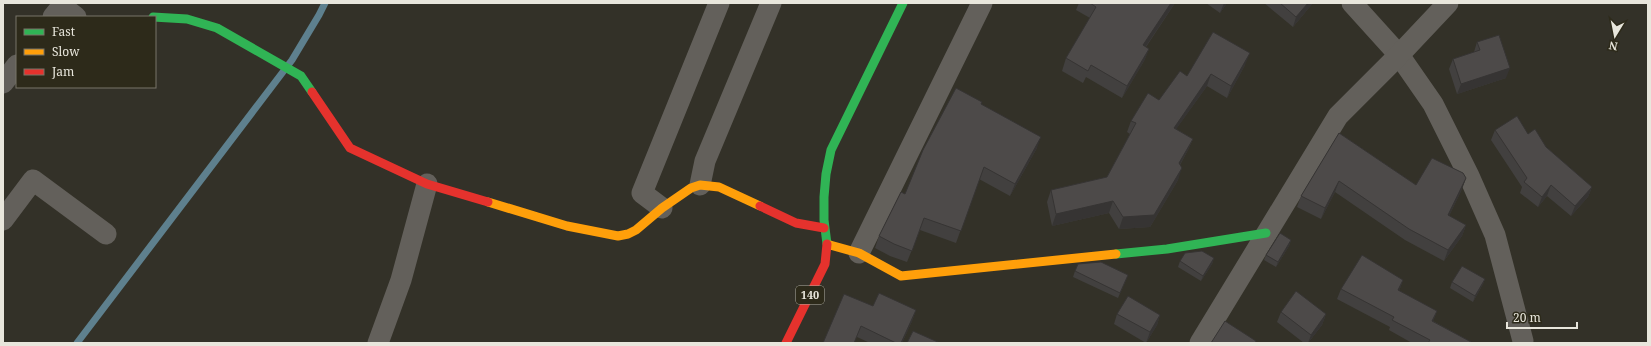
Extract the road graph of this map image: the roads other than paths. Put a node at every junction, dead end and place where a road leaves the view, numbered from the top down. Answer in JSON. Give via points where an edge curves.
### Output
{"nodes":[{"id":1,"x":719,"y":3,"type":"edge"},
{"id":2,"x":771,"y":3,"type":"edge"},
{"id":3,"x":903,"y":3,"type":"edge"},
{"id":4,"x":982,"y":3,"type":"edge"},
{"id":5,"x":1352,"y":3,"type":"edge"},
{"id":6,"x":1448,"y":3,"type":"edge"},
{"id":7,"x":156,"y":17,"type":"edge"},
{"id":8,"x":1399,"y":55,"type":"junction"},
{"id":9,"x":16,"y":66,"type":"edge"},
{"id":10,"x":3,"y":83,"type":"edge"},
{"id":11,"x":427,"y":184,"type":"junction"},
{"id":12,"x":700,"y":185,"type":"junction"},
{"id":13,"x":662,"y":208,"type":"junction"},
{"id":14,"x":3,"y":220,"type":"edge"},
{"id":15,"x":824,"y":228,"type":"junction"},
{"id":16,"x":1266,"y":233,"type":"junction"},
{"id":17,"x":106,"y":234,"type":"dead end"},
{"id":18,"x":828,"y":244,"type":"junction"},
{"id":19,"x":859,"y":253,"type":"junction"},
{"id":20,"x":1523,"y":341,"type":"dead end"},
{"id":21,"x":378,"y":343,"type":"edge"},
{"id":22,"x":786,"y":343,"type":"edge"},
{"id":23,"x":1200,"y":343,"type":"edge"}],
"edges":[{"from":1,"to":13,"type":"street","via":[[642,193]]},
{"from":2,"to":12,"type":"street","via":[[705,161]]},
{"from":3,"to":15,"type":"main road","via":[[832,150],[825,173]]},
{"from":4,"to":19,"type":"street"},
{"from":5,"to":8,"type":"street"},
{"from":6,"to":8,"type":"street"},
{"from":7,"to":11,"type":"main road","via":[[187,19],[217,28],[301,76],[350,148]]},
{"from":8,"to":16,"type":"street","via":[[1338,116]]},
{"from":8,"to":20,"type":"street","via":[[1433,104],[1495,235]]},
{"from":9,"to":10,"type":"street"},
{"from":11,"to":13,"type":"main road","via":[[567,226],[618,236],[636,230]]},
{"from":11,"to":21,"type":"street","via":[[401,280]]},
{"from":12,"to":13,"type":"main road","via":[[691,188]]},
{"from":12,"to":15,"type":"main road","via":[[719,187],[796,223]]},
{"from":14,"to":17,"type":"street","via":[[33,180]]},
{"from":15,"to":18,"type":"main road"},
{"from":16,"to":19,"type":"main road","via":[[1167,249],[900,276]]},
{"from":16,"to":23,"type":"street"},
{"from":18,"to":19,"type":"main road"},
{"from":18,"to":22,"type":"main road","number":"140","via":[[825,264]]}]}
